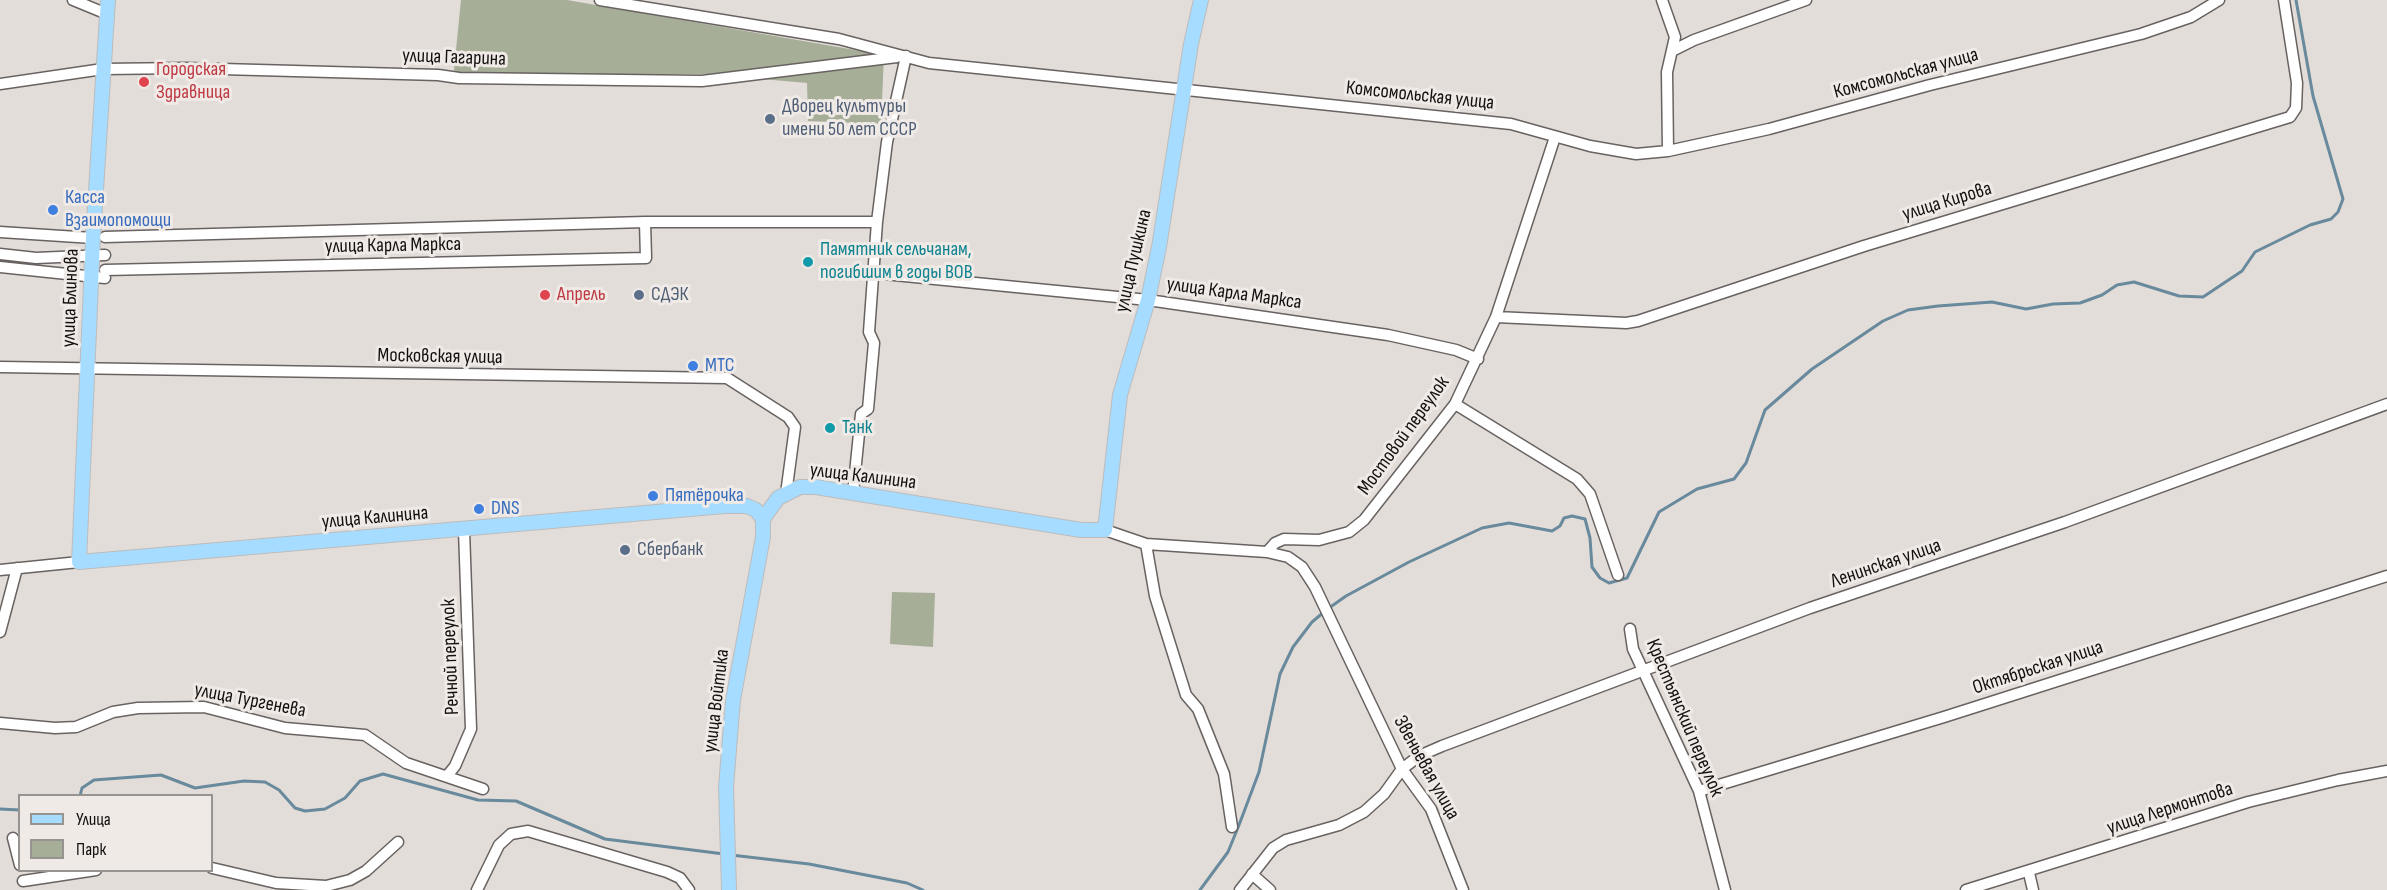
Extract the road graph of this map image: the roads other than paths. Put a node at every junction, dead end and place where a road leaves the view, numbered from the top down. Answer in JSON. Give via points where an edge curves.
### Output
{"nodes":[{"id":1,"x":73,"y":0,"type":"edge"},
{"id":2,"x":600,"y":0,"type":"edge"},
{"id":3,"x":1201,"y":0,"type":"edge"},
{"id":4,"x":1662,"y":0,"type":"edge"},
{"id":5,"x":1806,"y":0,"type":"edge"},
{"id":6,"x":2219,"y":0,"type":"edge"},
{"id":7,"x":2284,"y":0,"type":"edge"},
{"id":8,"x":107,"y":7,"type":"edge"},
{"id":9,"x":1674,"y":50,"type":"junction"},
{"id":10,"x":906,"y":56,"type":"junction"},
{"id":11,"x":104,"y":69,"type":"junction"},
{"id":12,"x":0,"y":84,"type":"edge"},
{"id":13,"x":1184,"y":89,"type":"junction"},
{"id":14,"x":1555,"y":136,"type":"junction"},
{"id":15,"x":1668,"y":151,"type":"junction"},
{"id":16,"x":645,"y":222,"type":"junction"},
{"id":17,"x":877,"y":222,"type":"junction"},
{"id":18,"x":0,"y":232,"type":"edge"},
{"id":19,"x":99,"y":238,"type":"junction"},
{"id":20,"x":0,"y":254,"type":"edge"},
{"id":21,"x":98,"y":255,"type":"junction"},
{"id":22,"x":0,"y":267,"type":"edge"},
{"id":23,"x":874,"y":273,"type":"junction"},
{"id":24,"x":100,"y":275,"type":"junction"},
{"id":25,"x":1148,"y":300,"type":"junction"},
{"id":26,"x":1497,"y":317,"type":"junction"},
{"id":27,"x":1478,"y":359,"type":"junction"},
{"id":28,"x":0,"y":367,"type":"edge"},
{"id":29,"x":87,"y":368,"type":"junction"},
{"id":30,"x":1455,"y":404,"type":"junction"},
{"id":31,"x":2387,"y":404,"type":"edge"},
{"id":32,"x":853,"y":493,"type":"junction"},
{"id":33,"x":786,"y":494,"type":"junction"},
{"id":34,"x":762,"y":519,"type":"junction"},
{"id":35,"x":464,"y":530,"type":"junction"},
{"id":36,"x":1105,"y":530,"type":"junction"},
{"id":37,"x":1146,"y":544,"type":"junction"},
{"id":38,"x":1267,"y":552,"type":"junction"},
{"id":39,"x":79,"y":562,"type":"junction"},
{"id":40,"x":17,"y":568,"type":"junction"},
{"id":41,"x":0,"y":570,"type":"edge"},
{"id":42,"x":1618,"y":575,"type":"dead end"},
{"id":43,"x":2387,"y":576,"type":"edge"},
{"id":44,"x":1320,"y":597,"type":"joint"},
{"id":45,"x":1630,"y":629,"type":"dead end"},
{"id":46,"x":0,"y":632,"type":"edge"},
{"id":47,"x":1644,"y":672,"type":"junction"},
{"id":48,"x":0,"y":723,"type":"edge"},
{"id":49,"x":1402,"y":769,"type":"junction"},
{"id":50,"x":2387,"y":771,"type":"edge"},
{"id":51,"x":447,"y":776,"type":"junction"},
{"id":52,"x":483,"y":789,"type":"dead end"},
{"id":53,"x":1699,"y":791,"type":"junction"},
{"id":54,"x":1232,"y":827,"type":"dead end"},
{"id":55,"x":13,"y":838,"type":"dead end"},
{"id":56,"x":398,"y":842,"type":"dead end"},
{"id":57,"x":18,"y":857,"type":"edge"},
{"id":58,"x":213,"y":868,"type":"edge"},
{"id":59,"x":81,"y":872,"type":"edge"},
{"id":60,"x":2029,"y":873,"type":"junction"},
{"id":61,"x":1252,"y":874,"type":"junction"},
{"id":62,"x":23,"y":880,"type":"edge"},
{"id":63,"x":477,"y":890,"type":"edge"},
{"id":64,"x":689,"y":890,"type":"edge"},
{"id":65,"x":729,"y":890,"type":"edge"},
{"id":66,"x":1240,"y":890,"type":"edge"},
{"id":67,"x":1270,"y":890,"type":"edge"},
{"id":68,"x":1463,"y":890,"type":"edge"},
{"id":69,"x":1725,"y":890,"type":"edge"},
{"id":70,"x":1966,"y":890,"type":"edge"},
{"id":71,"x":2033,"y":890,"type":"edge"}],
"edges":[{"from":1,"to":8,"type":"street"},
{"from":2,"to":10,"type":"street","name":"Комсомольская улица","via":[[838,39]]},
{"from":3,"to":13,"type":"main road","name":"улица Пушкина"},
{"from":4,"to":9,"type":"street","via":[[1675,37]]},
{"from":5,"to":9,"type":"street"},
{"from":6,"to":15,"type":"street","name":"Комсомольская улица","via":[[2191,17],[2141,34]]},
{"from":7,"to":26,"type":"street","name":"улица Кирова","via":[[2297,83],[2296,108],[2290,117],[1864,246],[1638,321]]},
{"from":8,"to":11,"type":"main road","name":"улица Блинова"},
{"from":9,"to":15,"type":"street","via":[[1667,72]]},
{"from":10,"to":11,"type":"street","name":"улица Гагарина","via":[[702,81]]},
{"from":10,"to":13,"type":"street","name":"Комсомольская улица","via":[[948,66]]},
{"from":10,"to":17,"type":"street","via":[[887,142]]},
{"from":11,"to":12,"type":"street","name":"улица Гагарина"},
{"from":11,"to":19,"type":"main road","name":"улица Блинова"},
{"from":13,"to":14,"type":"street","name":"Комсомольская улица","via":[[1511,124]]},
{"from":13,"to":25,"type":"main road","name":"улица Пушкина"},
{"from":14,"to":15,"type":"street","name":"Комсомольская улица","via":[[1636,154]]},
{"from":14,"to":26,"type":"street","name":"Мостовой переулок"},
{"from":16,"to":17,"type":"street","name":"улица Карла Маркса"},
{"from":16,"to":19,"type":"street","name":"улица Карла Маркса"},
{"from":16,"to":24,"type":"street","name":"улица Карла Маркса","via":[[646,258]]},
{"from":17,"to":23,"type":"street"},
{"from":18,"to":19,"type":"street","name":"улица Карла Маркса"},
{"from":19,"to":21,"type":"main road","name":"улица Блинова"},
{"from":20,"to":21,"type":"street","via":[[36,258]]},
{"from":21,"to":24,"type":"main road","name":"улица Блинова"},
{"from":22,"to":24,"type":"street","name":"улица Карла Маркса"},
{"from":23,"to":25,"type":"street","name":"улица Карла Маркса"},
{"from":23,"to":32,"type":"street","via":[[869,332],[874,343],[868,409],[861,414]]},
{"from":24,"to":29,"type":"main road","name":"улица Блинова"},
{"from":25,"to":27,"type":"street","name":"улица Карла Маркса","via":[[1388,335],[1456,350]]},
{"from":25,"to":36,"type":"main road","name":"улица Пушкина","via":[[1120,394]]},
{"from":26,"to":27,"type":"street","name":"Мостовой переулок"},
{"from":27,"to":30,"type":"street","name":"Мостовой переулок"},
{"from":28,"to":29,"type":"street","name":"Московская улица"},
{"from":29,"to":33,"type":"street","name":"Московская улица","via":[[727,378],[788,417],[795,427]]},
{"from":29,"to":39,"type":"main road","name":"улица Блинова"},
{"from":30,"to":38,"type":"street","name":"Мостовой переулок","via":[[1364,520],[1348,532],[1319,540],[1284,539]]},
{"from":30,"to":42,"type":"street","via":[[1577,479],[1590,494]]},
{"from":31,"to":47,"type":"street","name":"Ленинская улица"},
{"from":32,"to":33,"type":"main road","name":"улица Калинина","via":[[800,487]]},
{"from":32,"to":36,"type":"main road","name":"улица Калинина","via":[[1081,530]]},
{"from":33,"to":34,"type":"main road","name":"улица Калинина","via":[[770,506]]},
{"from":34,"to":35,"type":"main road","name":"улица Калинина","via":[[747,506],[725,506]]},
{"from":34,"to":65,"type":"main road","name":"улица Войтика","via":[[763,537],[733,700],[726,787]]},
{"from":35,"to":39,"type":"main road","name":"улица Калинина"},
{"from":35,"to":51,"type":"street","name":"Речной переулок","via":[[471,729]]},
{"from":36,"to":37,"type":"street","name":"улица Калинина"},
{"from":37,"to":38,"type":"street","name":"улица Калинина"},
{"from":37,"to":54,"type":"street","via":[[1155,596],[1186,695],[1198,709],[1224,774]]},
{"from":38,"to":44,"type":"street","name":"улица Калинина","via":[[1288,557],[1302,567]]},
{"from":39,"to":40,"type":"street","name":"улица Калинина"},
{"from":40,"to":41,"type":"street","name":"улица Калинина"},
{"from":40,"to":46,"type":"street"},
{"from":43,"to":53,"type":"street","name":"Октябрьская улица"},
{"from":44,"to":49,"type":"street","name":"Звеньевая улица"},
{"from":45,"to":47,"type":"street","name":"Крестьянский переулок","via":[[1633,649]]},
{"from":47,"to":49,"type":"street","name":"Ленинская улица","via":[[1442,746]]},
{"from":47,"to":53,"type":"street","name":"Крестьянский переулок"},
{"from":48,"to":51,"type":"street","name":"улица Тургенева","via":[[76,727],[112,712],[204,707],[285,728],[365,735],[406,764]]},
{"from":49,"to":61,"type":"street","via":[[1384,794],[1364,812],[1339,825],[1286,840],[1273,848]]},
{"from":49,"to":68,"type":"street","name":"Звеньевая улица","via":[[1431,809]]},
{"from":50,"to":60,"type":"street","name":"улица Лермонтова","via":[[2248,802]]},
{"from":51,"to":52,"type":"street","name":"улица Тургенева"},
{"from":53,"to":69,"type":"street","name":"Крестьянский переулок"},
{"from":55,"to":57,"type":"street"},
{"from":56,"to":58,"type":"street","via":[[366,871],[326,886],[276,883]]},
{"from":59,"to":62,"type":"street"},
{"from":60,"to":70,"type":"street","name":"улица Лермонтова"},
{"from":60,"to":71,"type":"street"},
{"from":61,"to":66,"type":"street"},
{"from":61,"to":67,"type":"street"},
{"from":63,"to":64,"type":"street","via":[[499,845],[511,834],[528,831],[668,872],[680,878]]}]}
